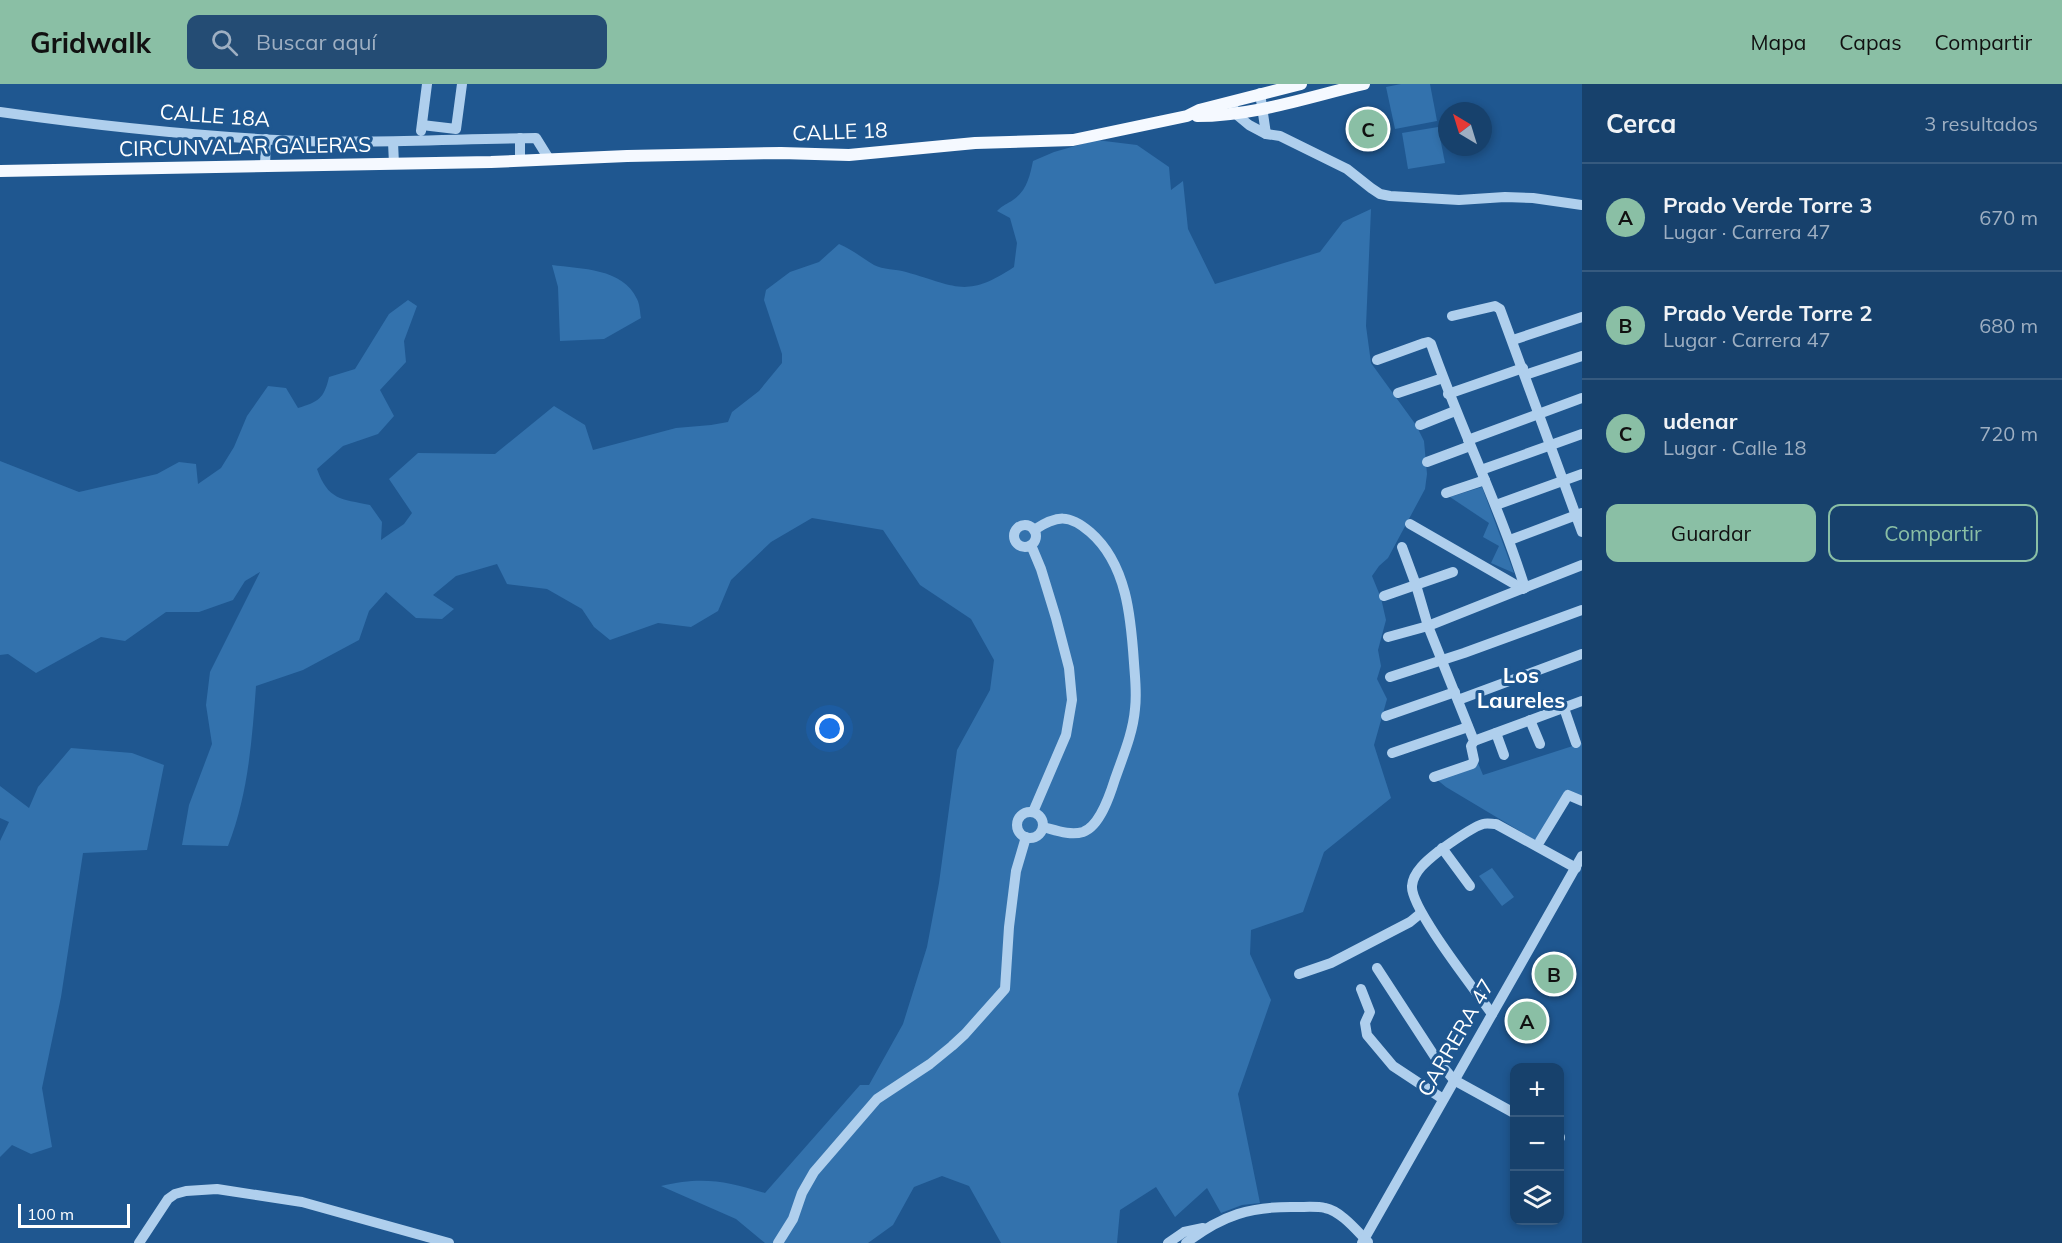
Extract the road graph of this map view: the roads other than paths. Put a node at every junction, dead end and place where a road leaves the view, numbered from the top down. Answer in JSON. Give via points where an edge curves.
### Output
{"nodes":[{"id":1,"x":427,"y":84,"type":"edge"},
{"id":2,"x":462,"y":84,"type":"edge"},
{"id":3,"x":1300,"y":84,"type":"edge"},
{"id":4,"x":1364,"y":84,"type":"edge"},
{"id":5,"x":1260,"y":93,"type":"junction"},
{"id":6,"x":1233,"y":101,"type":"junction"},
{"id":7,"x":1262,"y":110,"type":"junction"},
{"id":8,"x":0,"y":112,"type":"edge"},
{"id":9,"x":1237,"y":115,"type":"junction"},
{"id":10,"x":1187,"y":116,"type":"junction"},
{"id":11,"x":422,"y":125,"type":"junction"},
{"id":12,"x":1266,"y":134,"type":"junction"},
{"id":13,"x":520,"y":138,"type":"junction"},
{"id":14,"x":266,"y":139,"type":"junction"},
{"id":15,"x":420,"y":140,"type":"junction"},
{"id":16,"x":393,"y":141,"type":"junction"},
{"id":17,"x":549,"y":159,"type":"junction"},
{"id":18,"x":520,"y":160,"type":"junction"},
{"id":19,"x":491,"y":162,"type":"joint"},
{"id":20,"x":394,"y":164,"type":"junction"},
{"id":21,"x":265,"y":166,"type":"junction"},
{"id":22,"x":0,"y":171,"type":"edge"},
{"id":23,"x":1582,"y":205,"type":"edge"},
{"id":24,"x":1452,"y":315,"type":"dead end"},
{"id":25,"x":1582,"y":317,"type":"edge"},
{"id":26,"x":1513,"y":340,"type":"junction"},
{"id":27,"x":1582,"y":356,"type":"edge"},
{"id":28,"x":1377,"y":360,"type":"dead end"},
{"id":29,"x":1524,"y":371,"type":"junction"},
{"id":30,"x":1443,"y":378,"type":"junction"},
{"id":31,"x":1398,"y":393,"type":"dead end"},
{"id":32,"x":1448,"y":394,"type":"junction"},
{"id":33,"x":1582,"y":398,"type":"edge"},
{"id":34,"x":1455,"y":411,"type":"junction"},
{"id":35,"x":1538,"y":413,"type":"junction"},
{"id":36,"x":1420,"y":425,"type":"dead end"},
{"id":37,"x":1582,"y":434,"type":"edge"},
{"id":38,"x":1469,"y":443,"type":"junction"},
{"id":39,"x":1549,"y":445,"type":"junction"},
{"id":40,"x":1427,"y":462,"type":"dead end"},
{"id":41,"x":1582,"y":474,"type":"edge"},
{"id":42,"x":1483,"y":475,"type":"junction"},
{"id":43,"x":1563,"y":480,"type":"junction"},
{"id":44,"x":1446,"y":493,"type":"dead end"},
{"id":45,"x":1496,"y":505,"type":"junction"},
{"id":46,"x":1579,"y":514,"type":"edge"},
{"id":47,"x":1410,"y":524,"type":"dead end"},
{"id":48,"x":1034,"y":530,"type":"junction"},
{"id":49,"x":1582,"y":532,"type":"edge"},
{"id":50,"x":1510,"y":540,"type":"junction"},
{"id":51,"x":1031,"y":545,"type":"junction"},
{"id":52,"x":1402,"y":547,"type":"dead end"},
{"id":53,"x":1582,"y":565,"type":"edge"},
{"id":54,"x":1453,"y":572,"type":"dead end"},
{"id":55,"x":1416,"y":585,"type":"junction"},
{"id":56,"x":1524,"y":589,"type":"junction"},
{"id":57,"x":1384,"y":596,"type":"dead end"},
{"id":58,"x":1582,"y":610,"type":"edge"},
{"id":59,"x":1428,"y":626,"type":"junction"},
{"id":60,"x":1388,"y":637,"type":"dead end"},
{"id":61,"x":1582,"y":654,"type":"edge"},
{"id":62,"x":1443,"y":659,"type":"junction"},
{"id":63,"x":1390,"y":676,"type":"dead end"},
{"id":64,"x":1457,"y":696,"type":"junction"},
{"id":65,"x":1582,"y":701,"type":"edge"},
{"id":66,"x":1563,"y":708,"type":"junction"},
{"id":67,"x":1386,"y":716,"type":"dead end"},
{"id":68,"x":1530,"y":720,"type":"junction"},
{"id":69,"x":1468,"y":727,"type":"junction"},
{"id":70,"x":1496,"y":733,"type":"junction"},
{"id":71,"x":1474,"y":741,"type":"junction"},
{"id":72,"x":1576,"y":743,"type":"dead end"},
{"id":73,"x":1540,"y":744,"type":"dead end"},
{"id":74,"x":1392,"y":753,"type":"dead end"},
{"id":75,"x":1504,"y":756,"type":"dead end"},
{"id":76,"x":1434,"y":777,"type":"dead end"},
{"id":77,"x":1582,"y":801,"type":"edge"},
{"id":78,"x":1033,"y":812,"type":"junction"},
{"id":79,"x":1043,"y":826,"type":"junction"},
{"id":80,"x":1026,"y":837,"type":"junction"},
{"id":81,"x":1540,"y":841,"type":"dead end"},
{"id":82,"x":1442,"y":848,"type":"junction"},
{"id":83,"x":1582,"y":856,"type":"edge"},
{"id":84,"x":1576,"y":868,"type":"junction"},
{"id":85,"x":1470,"y":886,"type":"dead end"},
{"id":86,"x":1421,"y":913,"type":"junction"},
{"id":87,"x":1511,"y":954,"type":"dead end"},
{"id":88,"x":1520,"y":965,"type":"junction"},
{"id":89,"x":1377,"y":968,"type":"dead end"},
{"id":90,"x":1299,"y":974,"type":"dead end"},
{"id":91,"x":1361,"y":988,"type":"dead end"},
{"id":92,"x":1492,"y":1014,"type":"junction"},
{"id":93,"x":1454,"y":1080,"type":"junction"},
{"id":94,"x":1443,"y":1099,"type":"junction"},
{"id":95,"x":1510,"y":1110,"type":"edge"},
{"id":96,"x":1206,"y":1227,"type":"junction"},
{"id":97,"x":1365,"y":1242,"type":"edge"},
{"id":98,"x":139,"y":1243,"type":"edge"},
{"id":99,"x":449,"y":1243,"type":"edge"},
{"id":100,"x":778,"y":1243,"type":"edge"},
{"id":101,"x":1168,"y":1243,"type":"edge"},
{"id":102,"x":1186,"y":1243,"type":"edge"}],
"edges":[{"from":1,"to":11,"type":"street"},
{"from":2,"to":11,"type":"street","via":[[456,129]]},
{"from":3,"to":5,"type":"main road","name":"CALLE 18"},
{"from":4,"to":7,"type":"main road","name":"CALLE 18"},
{"from":5,"to":6,"type":"main road","name":"CALLE 18"},
{"from":5,"to":7,"type":"street"},
{"from":6,"to":9,"type":"street"},
{"from":6,"to":10,"type":"main road","name":"CALLE 18"},
{"from":7,"to":9,"type":"main road","name":"CALLE 18"},
{"from":7,"to":12,"type":"street"},
{"from":8,"to":14,"type":"street","name":"CALLE 18A","via":[[74,123]]},
{"from":9,"to":10,"type":"main road","name":"CALLE 18"},
{"from":9,"to":12,"type":"street"},
{"from":10,"to":17,"type":"main road","name":"CALLE 18","via":[[1073,140],[975,143],[849,155]]},
{"from":11,"to":15,"type":"street"},
{"from":12,"to":23,"type":"street","via":[[1280,136],[1347,169],[1371,188],[1390,196],[1459,200],[1533,198]]},
{"from":13,"to":15,"type":"street","name":"CALLE 18A"},
{"from":13,"to":17,"type":"street","name":"CALLE 18A","via":[[536,138]]},
{"from":13,"to":18,"type":"street"},
{"from":14,"to":16,"type":"street","name":"CALLE 18A"},
{"from":14,"to":21,"type":"street"},
{"from":15,"to":16,"type":"street","name":"CALLE 18A"},
{"from":16,"to":20,"type":"street"},
{"from":17,"to":18,"type":"main road","name":"CALLE 18"},
{"from":18,"to":19,"type":"main road","name":"CALLE 18"},
{"from":19,"to":20,"type":"main road","name":"CIRCUNVALAR GALERAS"},
{"from":20,"to":21,"type":"main road","name":"CIRCUNVALAR GALERAS"},
{"from":21,"to":22,"type":"main road","name":"CIRCUNVALAR GALERAS"},
{"from":24,"to":26,"type":"street","via":[[1498,306]]},
{"from":25,"to":26,"type":"street"},
{"from":26,"to":29,"type":"street"},
{"from":27,"to":29,"type":"street"},
{"from":28,"to":30,"type":"street","via":[[1428,342]]},
{"from":29,"to":32,"type":"street"},
{"from":29,"to":35,"type":"street"},
{"from":30,"to":31,"type":"street"},
{"from":30,"to":32,"type":"street"},
{"from":32,"to":34,"type":"street"},
{"from":33,"to":35,"type":"street"},
{"from":34,"to":36,"type":"street"},
{"from":34,"to":38,"type":"street"},
{"from":35,"to":38,"type":"street"},
{"from":35,"to":39,"type":"street"},
{"from":37,"to":39,"type":"street"},
{"from":38,"to":40,"type":"street"},
{"from":38,"to":42,"type":"street"},
{"from":39,"to":42,"type":"street"},
{"from":39,"to":43,"type":"street"},
{"from":41,"to":43,"type":"street"},
{"from":42,"to":44,"type":"street"},
{"from":42,"to":45,"type":"street"},
{"from":43,"to":45,"type":"street"},
{"from":43,"to":46,"type":"street"},
{"from":45,"to":50,"type":"street"},
{"from":46,"to":49,"type":"street"},
{"from":46,"to":50,"type":"street"},
{"from":47,"to":56,"type":"street"},
{"from":48,"to":51,"type":"street","via":[[1036,536]]},
{"from":48,"to":51,"type":"street","via":[[1024,525],[1014,534],[1020,546]]},
{"from":48,"to":79,"type":"street","via":[[1064,517],[1095,536],[1110,554],[1131,620],[1136,686],[1126,750],[1101,813],[1086,831],[1073,834]]},
{"from":50,"to":56,"type":"street"},
{"from":51,"to":78,"type":"street","via":[[1056,618],[1069,668],[1072,700],[1066,735]]},
{"from":52,"to":55,"type":"street"},
{"from":53,"to":56,"type":"street"},
{"from":54,"to":55,"type":"street"},
{"from":55,"to":57,"type":"street"},
{"from":55,"to":59,"type":"street"},
{"from":56,"to":59,"type":"street"},
{"from":58,"to":62,"type":"street"},
{"from":59,"to":60,"type":"street"},
{"from":59,"to":62,"type":"street"},
{"from":61,"to":64,"type":"street"},
{"from":62,"to":63,"type":"street"},
{"from":62,"to":64,"type":"street"},
{"from":64,"to":67,"type":"street"},
{"from":64,"to":69,"type":"street"},
{"from":65,"to":66,"type":"street"},
{"from":66,"to":68,"type":"street"},
{"from":66,"to":72,"type":"street"},
{"from":68,"to":70,"type":"street"},
{"from":68,"to":73,"type":"street"},
{"from":69,"to":71,"type":"street"},
{"from":69,"to":74,"type":"street"},
{"from":70,"to":71,"type":"street"},
{"from":70,"to":75,"type":"street"},
{"from":71,"to":76,"type":"street","via":[[1472,764]]},
{"from":77,"to":81,"type":"street","via":[[1568,795]]},
{"from":78,"to":79,"type":"street"},
{"from":78,"to":80,"type":"street","via":[[1025,813],[1017,822],[1018,830]]},
{"from":79,"to":80,"type":"street","via":[[1039,834]]},
{"from":80,"to":100,"type":"street","via":[[1016,871],[1005,989],[952,1046],[877,1099],[814,1172]]},
{"from":82,"to":84,"type":"street","via":[[1482,824],[1497,824]]},
{"from":82,"to":85,"type":"street"},
{"from":82,"to":86,"type":"street","via":[[1425,862],[1412,884],[1412,895]]},
{"from":83,"to":84,"type":"street","name":"CARRERA 47"},
{"from":84,"to":88,"type":"street","name":"CARRERA 47","via":[[1554,894]]},
{"from":86,"to":90,"type":"street","via":[[1331,963]]},
{"from":86,"to":92,"type":"street"},
{"from":87,"to":88,"type":"street"},
{"from":88,"to":92,"type":"street","name":"CARRERA 47"},
{"from":89,"to":93,"type":"street"},
{"from":91,"to":94,"type":"street","via":[[1370,1012],[1365,1023],[1367,1035],[1393,1066]]},
{"from":92,"to":93,"type":"street","name":"CARRERA 47"},
{"from":93,"to":94,"type":"street","name":"CARRERA 47"},
{"from":93,"to":95,"type":"street"},
{"from":94,"to":97,"type":"street","name":"CARRERA 47"},
{"from":96,"to":97,"type":"street","via":[[1241,1211],[1278,1206],[1326,1208],[1341,1217]]},
{"from":96,"to":101,"type":"street","via":[[1184,1232]]},
{"from":96,"to":102,"type":"street"},
{"from":98,"to":99,"type":"street","via":[[175,1194],[218,1189],[302,1202]]}]}
